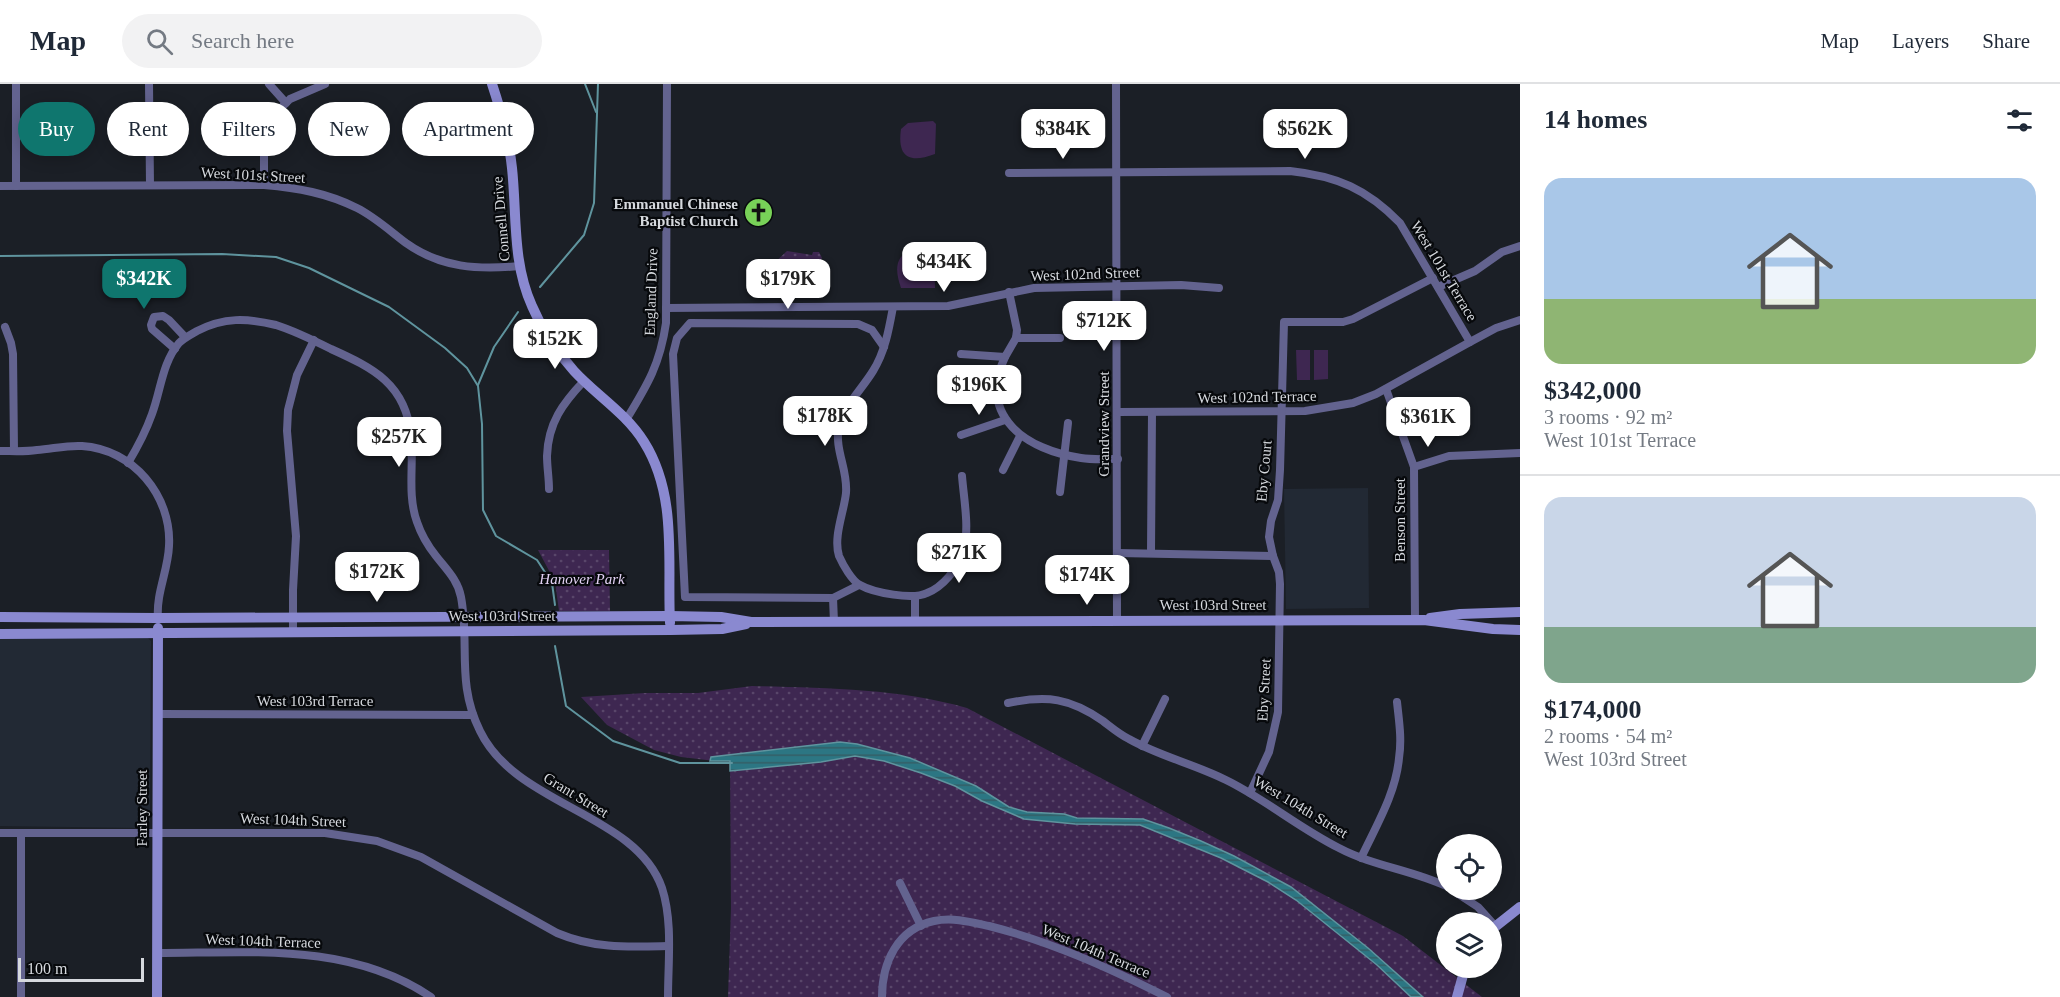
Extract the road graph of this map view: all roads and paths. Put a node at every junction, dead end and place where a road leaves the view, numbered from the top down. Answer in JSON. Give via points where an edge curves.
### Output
{"nodes":[{"id":1,"x":16,"y":84,"type":"edge"},
{"id":2,"x":149,"y":84,"type":"edge"},
{"id":3,"x":269,"y":84,"type":"edge"},
{"id":4,"x":325,"y":84,"type":"edge"},
{"id":5,"x":492,"y":84,"type":"edge"},
{"id":6,"x":667,"y":84,"type":"edge"},
{"id":7,"x":1116,"y":84,"type":"edge"},
{"id":8,"x":285,"y":102,"type":"edge"},
{"id":9,"x":287,"y":102,"type":"edge"},
{"id":10,"x":264,"y":156,"type":"edge"},
{"id":11,"x":1117,"y":172,"type":"junction"},
{"id":12,"x":1010,"y":173,"type":"dead end"},
{"id":13,"x":150,"y":185,"type":"junction"},
{"id":14,"x":264,"y":185,"type":"junction"},
{"id":15,"x":0,"y":186,"type":"edge"},
{"id":16,"x":16,"y":186,"type":"junction"},
{"id":17,"x":1520,"y":246,"type":"edge"},
{"id":18,"x":520,"y":266,"type":"junction"},
{"id":19,"x":1433,"y":278,"type":"junction"},
{"id":20,"x":1117,"y":286,"type":"junction"},
{"id":21,"x":1438,"y":287,"type":"junction"},
{"id":22,"x":1219,"y":288,"type":"dead end"},
{"id":23,"x":1009,"y":292,"type":"junction"},
{"id":24,"x":746,"y":307,"type":"junction"},
{"id":25,"x":893,"y":307,"type":"junction"},
{"id":26,"x":666,"y":308,"type":"junction"},
{"id":27,"x":1520,"y":320,"type":"edge"},
{"id":28,"x":747,"y":323,"type":"junction"},
{"id":29,"x":4,"y":327,"type":"dead end"},
{"id":30,"x":185,"y":337,"type":"junction"},
{"id":31,"x":1016,"y":338,"type":"junction"},
{"id":32,"x":1060,"y":338,"type":"dead end"},
{"id":33,"x":314,"y":340,"type":"junction"},
{"id":34,"x":1470,"y":342,"type":"junction"},
{"id":35,"x":884,"y":347,"type":"junction"},
{"id":36,"x":175,"y":349,"type":"junction"},
{"id":37,"x":961,"y":354,"type":"dead end"},
{"id":38,"x":1005,"y":357,"type":"junction"},
{"id":39,"x":584,"y":381,"type":"junction"},
{"id":40,"x":1386,"y":389,"type":"junction"},
{"id":41,"x":1117,"y":412,"type":"junction"},
{"id":42,"x":1152,"y":412,"type":"junction"},
{"id":43,"x":1280,"y":412,"type":"junction"},
{"id":44,"x":626,"y":420,"type":"junction"},
{"id":45,"x":1005,"y":420,"type":"junction"},
{"id":46,"x":1068,"y":423,"type":"dead end"},
{"id":47,"x":961,"y":435,"type":"dead end"},
{"id":48,"x":1020,"y":436,"type":"junction"},
{"id":49,"x":0,"y":451,"type":"edge"},
{"id":50,"x":14,"y":451,"type":"junction"},
{"id":51,"x":1520,"y":453,"type":"edge"},
{"id":52,"x":1064,"y":454,"type":"junction"},
{"id":53,"x":1118,"y":459,"type":"junction"},
{"id":54,"x":128,"y":463,"type":"junction"},
{"id":55,"x":1414,"y":467,"type":"junction"},
{"id":56,"x":1003,"y":470,"type":"dead end"},
{"id":57,"x":962,"y":476,"type":"dead end"},
{"id":58,"x":680,"y":486,"type":"junction"},
{"id":59,"x":664,"y":488,"type":"junction"},
{"id":60,"x":549,"y":489,"type":"dead end"},
{"id":61,"x":1060,"y":492,"type":"dead end"},
{"id":62,"x":1118,"y":552,"type":"junction"},
{"id":63,"x":1150,"y":553,"type":"junction"},
{"id":64,"x":1273,"y":556,"type":"junction"},
{"id":65,"x":859,"y":585,"type":"junction"},
{"id":66,"x":915,"y":597,"type":"junction"},
{"id":67,"x":833,"y":598,"type":"junction"},
{"id":68,"x":1520,"y":612,"type":"edge"},
{"id":69,"x":1460,"y":614,"type":"junction"},
{"id":70,"x":670,"y":616,"type":"junction"},
{"id":71,"x":0,"y":617,"type":"edge"},
{"id":72,"x":463,"y":617,"type":"junction"},
{"id":73,"x":158,"y":618,"type":"junction"},
{"id":74,"x":293,"y":618,"type":"junction"},
{"id":75,"x":1278,"y":620,"type":"junction"},
{"id":76,"x":1419,"y":620,"type":"junction"},
{"id":77,"x":1117,"y":621,"type":"junction"},
{"id":78,"x":751,"y":622,"type":"junction"},
{"id":79,"x":834,"y":622,"type":"junction"},
{"id":80,"x":915,"y":622,"type":"junction"},
{"id":81,"x":1474,"y":626,"type":"junction"},
{"id":82,"x":671,"y":630,"type":"junction"},
{"id":83,"x":1520,"y":630,"type":"edge"},
{"id":84,"x":463,"y":631,"type":"junction"},
{"id":85,"x":158,"y":632,"type":"junction"},
{"id":86,"x":293,"y":632,"type":"junction"},
{"id":87,"x":0,"y":634,"type":"edge"},
{"id":88,"x":1165,"y":699,"type":"dead end"},
{"id":89,"x":1397,"y":702,"type":"dead end"},
{"id":90,"x":1008,"y":703,"type":"dead end"},
{"id":91,"x":158,"y":714,"type":"junction"},
{"id":92,"x":473,"y":715,"type":"junction"},
{"id":93,"x":1142,"y":746,"type":"junction"},
{"id":94,"x":1250,"y":793,"type":"junction"},
{"id":95,"x":0,"y":833,"type":"edge"},
{"id":96,"x":21,"y":833,"type":"junction"},
{"id":97,"x":157,"y":833,"type":"junction"},
{"id":98,"x":1362,"y":858,"type":"junction"},
{"id":99,"x":900,"y":882,"type":"dead end"},
{"id":100,"x":1436,"y":883,"type":"edge"},
{"id":101,"x":1467,"y":900,"type":"edge"},
{"id":102,"x":1520,"y":907,"type":"edge"},
{"id":103,"x":1482,"y":912,"type":"edge"},
{"id":104,"x":1502,"y":921,"type":"edge"},
{"id":105,"x":921,"y":926,"type":"junction"},
{"id":106,"x":668,"y":946,"type":"junction"},
{"id":107,"x":158,"y":953,"type":"junction"},
{"id":108,"x":1462,"y":978,"type":"edge"},
{"id":109,"x":21,"y":997,"type":"edge"},
{"id":110,"x":158,"y":997,"type":"edge"},
{"id":111,"x":432,"y":997,"type":"edge"},
{"id":112,"x":668,"y":997,"type":"edge"},
{"id":113,"x":882,"y":997,"type":"edge"},
{"id":114,"x":1167,"y":997,"type":"edge"},
{"id":115,"x":1457,"y":997,"type":"edge"}],
"edges":[{"from":1,"to":16,"type":"street"},
{"from":2,"to":13,"type":"street"},
{"from":3,"to":8,"type":"street"},
{"from":4,"to":9,"type":"street"},
{"from":5,"to":18,"type":"main road","name":"Connell Drive","via":[[512,165]]},
{"from":6,"to":26,"type":"street","name":"England Drive"},
{"from":7,"to":11,"type":"street","name":"Grandview Street"},
{"from":10,"to":14,"type":"street"},
{"from":11,"to":12,"type":"street","name":"West 101st Terrace"},
{"from":11,"to":19,"type":"street","name":"West 101st Terrace","via":[[1290,171],[1332,178],[1385,207],[1400,223]]},
{"from":11,"to":20,"type":"street","name":"Grandview Street"},
{"from":13,"to":14,"type":"street","name":"West 101st Street"},
{"from":13,"to":16,"type":"street","name":"West 101st Street"},
{"from":14,"to":18,"type":"street","name":"West 101st Street","via":[[315,192],[340,200],[378,221],[415,249],[443,262],[472,268]]},
{"from":15,"to":16,"type":"street","name":"West 101st Street"},
{"from":17,"to":21,"type":"street"},
{"from":18,"to":39,"type":"main road","name":"Connell Drive","via":[[532,307],[545,333]]},
{"from":19,"to":21,"type":"street","name":"West 101st Terrace"},
{"from":19,"to":43,"type":"street","name":"Eby Court","via":[[1343,322],[1284,322]]},
{"from":20,"to":22,"type":"street","name":"West 102nd Street"},
{"from":20,"to":23,"type":"street","name":"West 102nd Street"},
{"from":20,"to":41,"type":"street","name":"Grandview Street"},
{"from":21,"to":34,"type":"street","name":"West 101st Terrace"},
{"from":23,"to":25,"type":"street","name":"West 102nd Street","via":[[948,306]]},
{"from":23,"to":31,"type":"street"},
{"from":24,"to":25,"type":"street","name":"West 102nd Street"},
{"from":24,"to":26,"type":"street","name":"West 102nd Street"},
{"from":24,"to":28,"type":"street"},
{"from":25,"to":35,"type":"street"},
{"from":26,"to":44,"type":"street","name":"England Drive","via":[[656,368]]},
{"from":27,"to":34,"type":"street","name":"West 102nd Terrace"},
{"from":28,"to":35,"type":"street","via":[[858,324],[872,330]]},
{"from":28,"to":58,"type":"street","name":"England Drive","via":[[690,323],[677,338],[674,354]]},
{"from":29,"to":50,"type":"street","via":[[14,354]]},
{"from":30,"to":33,"type":"street","via":[[215,323],[245,319],[285,328]]},
{"from":30,"to":36,"type":"street"},
{"from":30,"to":36,"type":"street","via":[[163,316],[154,317],[152,329]]},
{"from":31,"to":32,"type":"street"},
{"from":31,"to":38,"type":"street"},
{"from":33,"to":72,"type":"street","via":[[378,373],[401,400],[411,433],[414,510],[426,543],[457,584]]},
{"from":33,"to":74,"type":"street","via":[[297,375],[288,410],[296,536]]},
{"from":34,"to":40,"type":"street","name":"West 102nd Terrace"},
{"from":35,"to":65,"type":"street","via":[[845,412],[837,437],[846,490],[839,555]]},
{"from":36,"to":54,"type":"street","via":[[163,374],[152,416]]},
{"from":37,"to":38,"type":"street"},
{"from":38,"to":45,"type":"street","via":[[997,391]]},
{"from":39,"to":44,"type":"main road","name":"Connell Drive"},
{"from":39,"to":60,"type":"street","via":[[551,426],[547,455]]},
{"from":40,"to":43,"type":"street","name":"West 102nd Terrace","via":[[1326,409]]},
{"from":40,"to":55,"type":"street","name":"Benson Street"},
{"from":41,"to":42,"type":"street","name":"West 102nd Terrace"},
{"from":41,"to":53,"type":"street","name":"Grandview Street"},
{"from":42,"to":43,"type":"street","name":"West 102nd Terrace"},
{"from":42,"to":63,"type":"street"},
{"from":43,"to":64,"type":"street","name":"Eby Court","via":[[1278,500],[1269,537]]},
{"from":44,"to":59,"type":"main road","name":"Connell Drive","via":[[644,442]]},
{"from":45,"to":47,"type":"street"},
{"from":45,"to":48,"type":"street"},
{"from":46,"to":52,"type":"street"},
{"from":48,"to":52,"type":"street"},
{"from":48,"to":56,"type":"street"},
{"from":49,"to":50,"type":"street"},
{"from":50,"to":54,"type":"street","via":[[86,446],[115,454]]},
{"from":51,"to":55,"type":"street","via":[[1449,456]]},
{"from":52,"to":53,"type":"street"},
{"from":52,"to":61,"type":"street"},
{"from":53,"to":62,"type":"street","name":"Grandview Street"},
{"from":54,"to":73,"type":"street","via":[[152,484],[166,515],[169,547],[157,604]]},
{"from":55,"to":76,"type":"street","name":"Benson Street"},
{"from":57,"to":66,"type":"street","via":[[966,539],[962,554],[942,583]]},
{"from":58,"to":59,"type":"street"},
{"from":58,"to":67,"type":"street","via":[[685,597]]},
{"from":59,"to":70,"type":"main road","name":"Connell Drive","via":[[668,507]]},
{"from":62,"to":63,"type":"street"},
{"from":62,"to":77,"type":"street","name":"Grandview Street"},
{"from":63,"to":64,"type":"street"},
{"from":64,"to":75,"type":"street","name":"Eby Court","via":[[1279,572]]},
{"from":65,"to":66,"type":"street"},
{"from":65,"to":67,"type":"street"},
{"from":66,"to":80,"type":"street"},
{"from":67,"to":79,"type":"street"},
{"from":68,"to":69,"type":"main road","name":"West 103rd Street"},
{"from":69,"to":76,"type":"main road","name":"West 103rd Street"},
{"from":69,"to":81,"type":"main road"},
{"from":70,"to":72,"type":"main road","name":"West 103rd Street"},
{"from":70,"to":78,"type":"main road","name":"West 103rd Street"},
{"from":70,"to":82,"type":"main road","name":"Connell Drive"},
{"from":71,"to":73,"type":"main road","name":"West 103rd Street"},
{"from":72,"to":74,"type":"main road","name":"West 103rd Street"},
{"from":72,"to":84,"type":"street","name":"Grant Street"},
{"from":73,"to":74,"type":"main road","name":"West 103rd Street"},
{"from":73,"to":85,"type":"main road","name":"Farley Street"},
{"from":74,"to":86,"type":"street"},
{"from":75,"to":76,"type":"main road","name":"West 103rd Street"},
{"from":75,"to":77,"type":"main road","name":"West 103rd Street"},
{"from":75,"to":94,"type":"street","name":"Eby Street","via":[[1280,694],[1275,731]]},
{"from":76,"to":81,"type":"main road","name":"West 103rd Street"},
{"from":77,"to":80,"type":"main road","name":"West 103rd Street"},
{"from":78,"to":79,"type":"main road","name":"West 103rd Street"},
{"from":78,"to":82,"type":"main road","name":"West 103rd Street","via":[[722,629]]},
{"from":79,"to":80,"type":"main road","name":"West 103rd Street"},
{"from":81,"to":83,"type":"main road","name":"West 103rd Street"},
{"from":82,"to":84,"type":"main road","name":"West 103rd Street"},
{"from":84,"to":86,"type":"main road","name":"West 103rd Street"},
{"from":84,"to":92,"type":"street","name":"Grant Street","via":[[466,694]]},
{"from":85,"to":86,"type":"main road","name":"West 103rd Street"},
{"from":85,"to":87,"type":"main road","name":"West 103rd Street"},
{"from":85,"to":91,"type":"main road","name":"Farley Street"},
{"from":88,"to":93,"type":"street"},
{"from":89,"to":98,"type":"street","via":[[1400,735],[1395,781]]},
{"from":90,"to":93,"type":"street","name":"West 104th Street","via":[[1031,698],[1068,702]]},
{"from":91,"to":92,"type":"street","name":"West 103rd Terrace"},
{"from":91,"to":97,"type":"main road","name":"Farley Street"},
{"from":92,"to":106,"type":"street","name":"Grant Street","via":[[488,745],[517,776],[624,840],[649,863],[667,907]]},
{"from":93,"to":94,"type":"street","name":"West 104th Street"},
{"from":94,"to":98,"type":"street","name":"West 104th Street","via":[[1311,833]]},
{"from":95,"to":96,"type":"street","name":"West 104th Street"},
{"from":96,"to":97,"type":"street","name":"West 104th Street"},
{"from":96,"to":109,"type":"street"},
{"from":97,"to":106,"type":"street","name":"West 104th Street","via":[[325,833],[377,841],[422,857],[574,940],[597,946]]},
{"from":97,"to":107,"type":"main road","name":"Farley Street"},
{"from":98,"to":100,"type":"street","name":"West 104th Street"},
{"from":99,"to":105,"type":"street"},
{"from":101,"to":103,"type":"street"},
{"from":102,"to":104,"type":"main road"},
{"from":105,"to":113,"type":"street","via":[[903,938],[888,959]]},
{"from":105,"to":114,"type":"street","name":"West 104th Terrace","via":[[955,920],[1012,932],[1073,953]]},
{"from":106,"to":112,"type":"street","name":"Grant Street"},
{"from":107,"to":110,"type":"main road","name":"Farley Street"},
{"from":107,"to":111,"type":"street","name":"West 104th Terrace","via":[[294,953],[334,957],[384,972]]},
{"from":108,"to":115,"type":"main road"}]}
